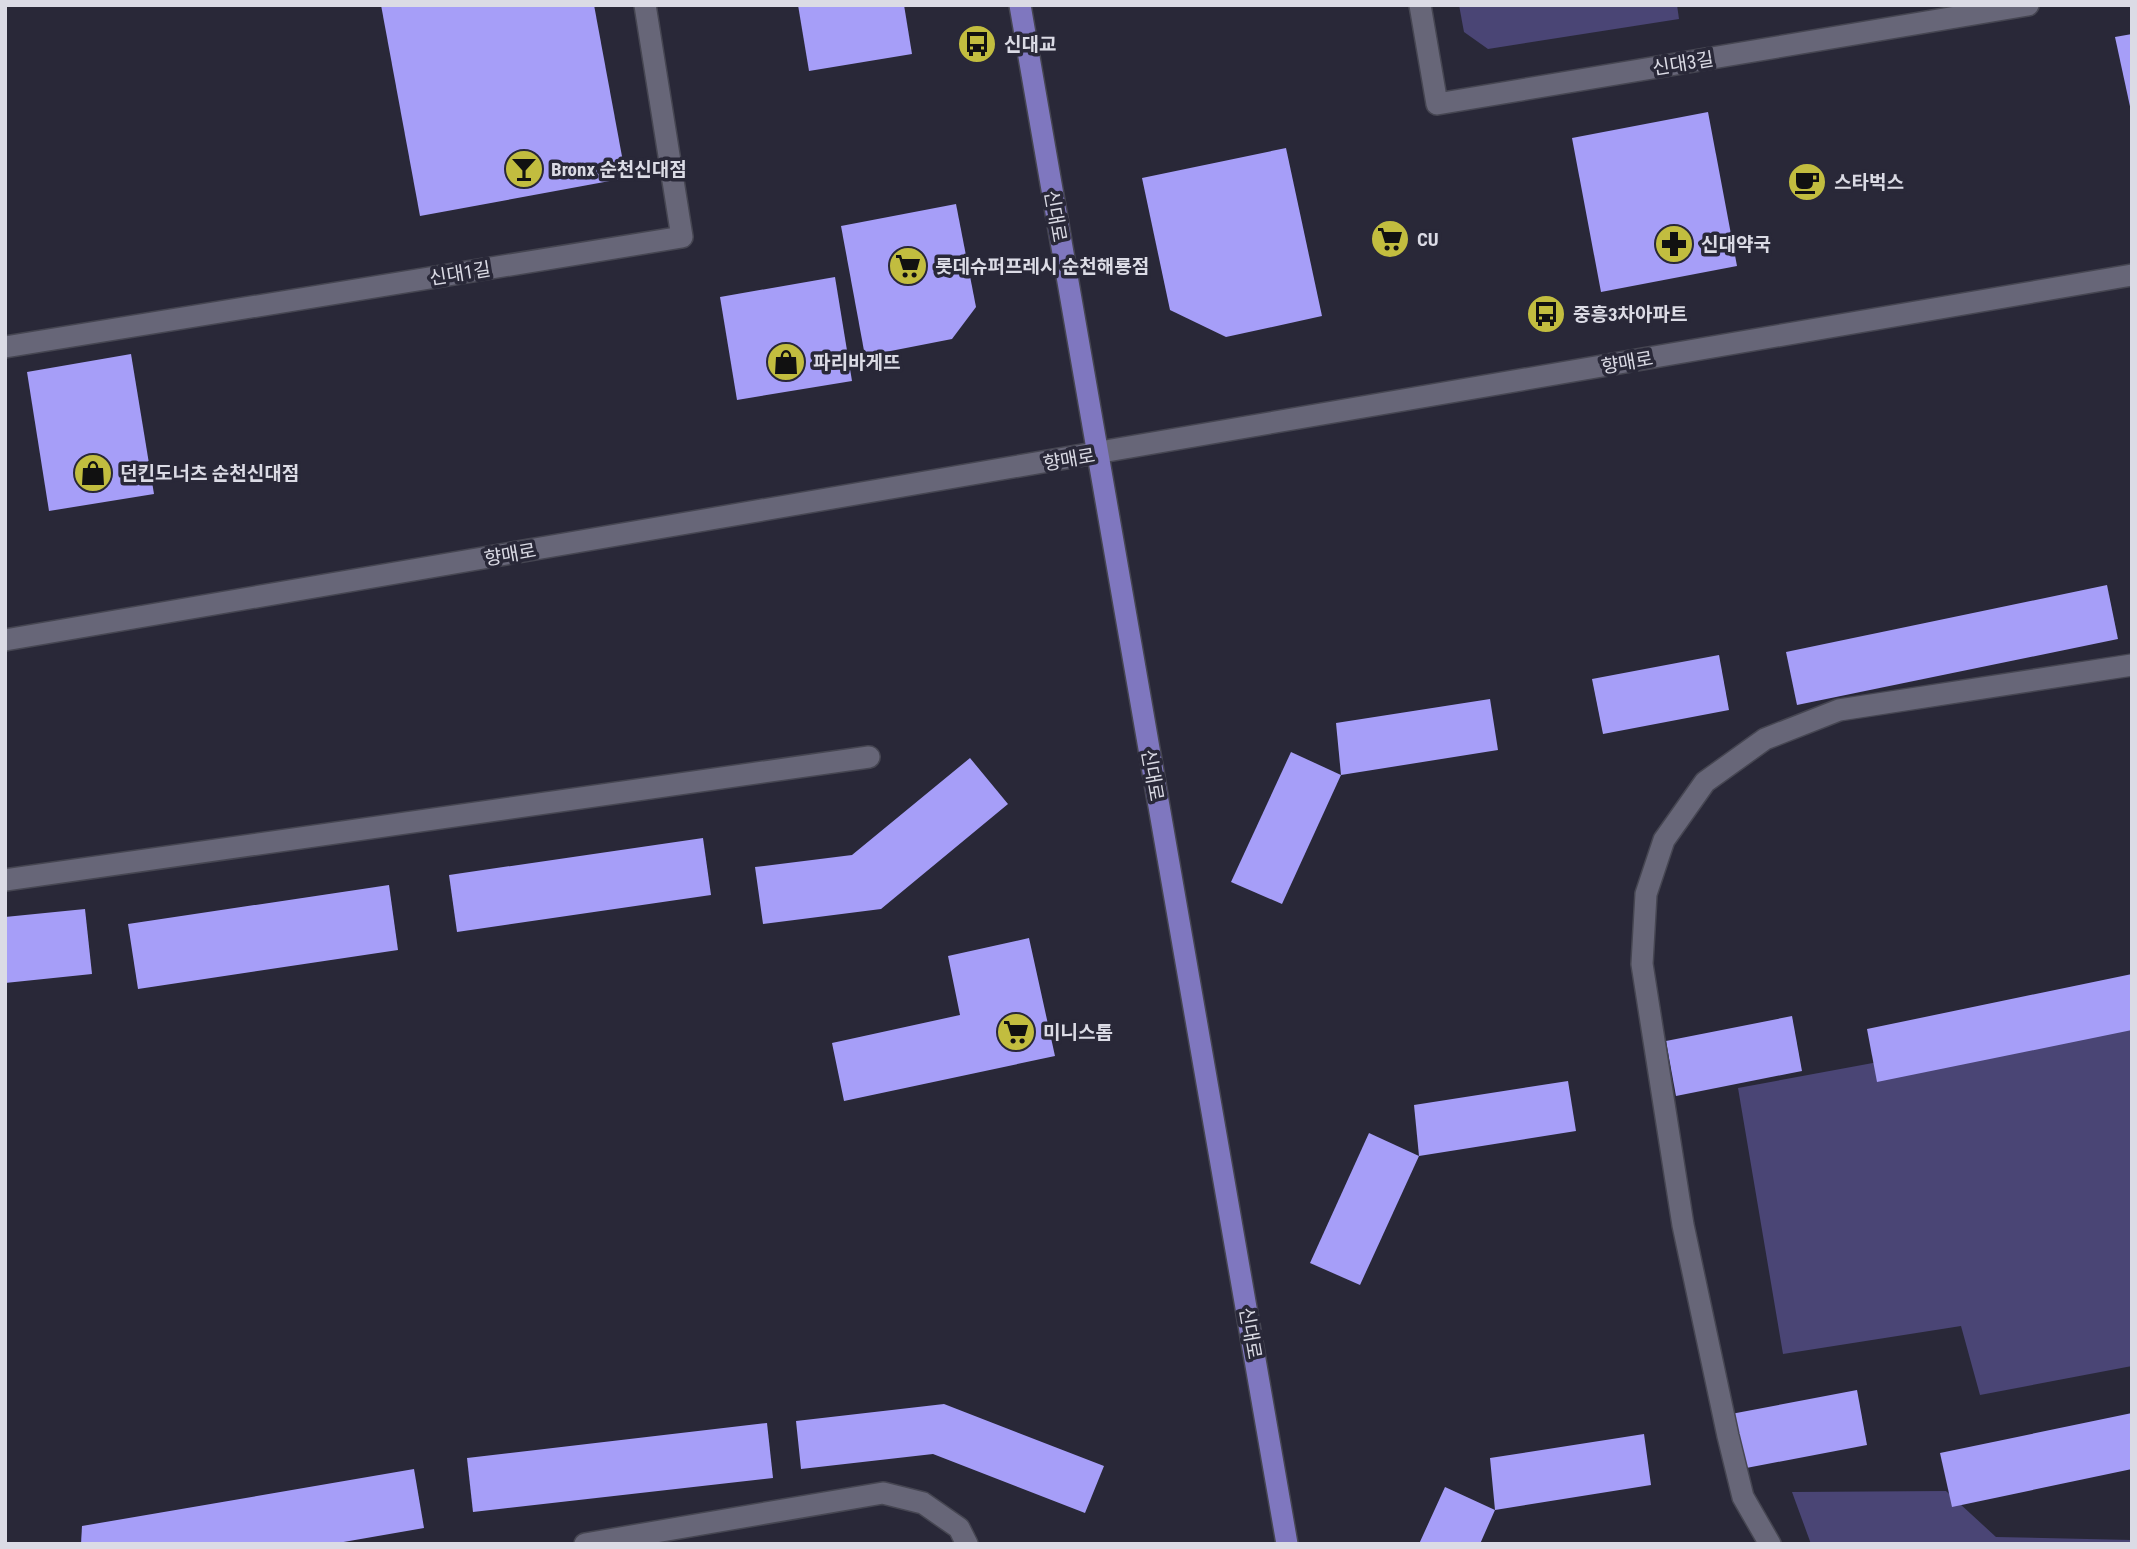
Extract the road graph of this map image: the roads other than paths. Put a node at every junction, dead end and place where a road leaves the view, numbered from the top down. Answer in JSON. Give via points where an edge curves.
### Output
{"nodes":[{"id":1,"x":645,"y":5,"type":"edge"},
{"id":2,"x":1020,"y":5,"type":"edge"},
{"id":3,"x":1420,"y":5,"type":"edge"},
{"id":4,"x":2028,"y":5,"type":"edge"},
{"id":5,"x":2132,"y":275,"type":"edge"},
{"id":6,"x":5,"y":347,"type":"edge"},
{"id":7,"x":1098,"y":454,"type":"junction"},
{"id":8,"x":5,"y":640,"type":"edge"},
{"id":9,"x":2132,"y":665,"type":"edge"},
{"id":10,"x":869,"y":757,"type":"dead end"},
{"id":11,"x":5,"y":880,"type":"edge"},
{"id":12,"x":585,"y":1544,"type":"edge"},
{"id":13,"x":967,"y":1544,"type":"edge"},
{"id":14,"x":1287,"y":1544,"type":"edge"},
{"id":15,"x":1770,"y":1544,"type":"edge"}],
"edges":[{"from":1,"to":6,"type":"street","name":"신대1길","via":[[682,237]]},
{"from":2,"to":7,"type":"main road","name":"신대로"},
{"from":3,"to":4,"type":"street","name":"신대3길","via":[[1437,104]]},
{"from":5,"to":7,"type":"street","name":"향매로"},
{"from":7,"to":8,"type":"street","name":"향매로"},
{"from":7,"to":14,"type":"main road","name":"신대로"},
{"from":9,"to":15,"type":"street","via":[[1839,710],[1765,739],[1706,782],[1664,840],[1646,894],[1642,964],[1683,1225],[1728,1436],[1743,1497]]},
{"from":10,"to":11,"type":"street"},
{"from":12,"to":13,"type":"street","via":[[883,1493],[923,1503],[959,1528]]}]}
